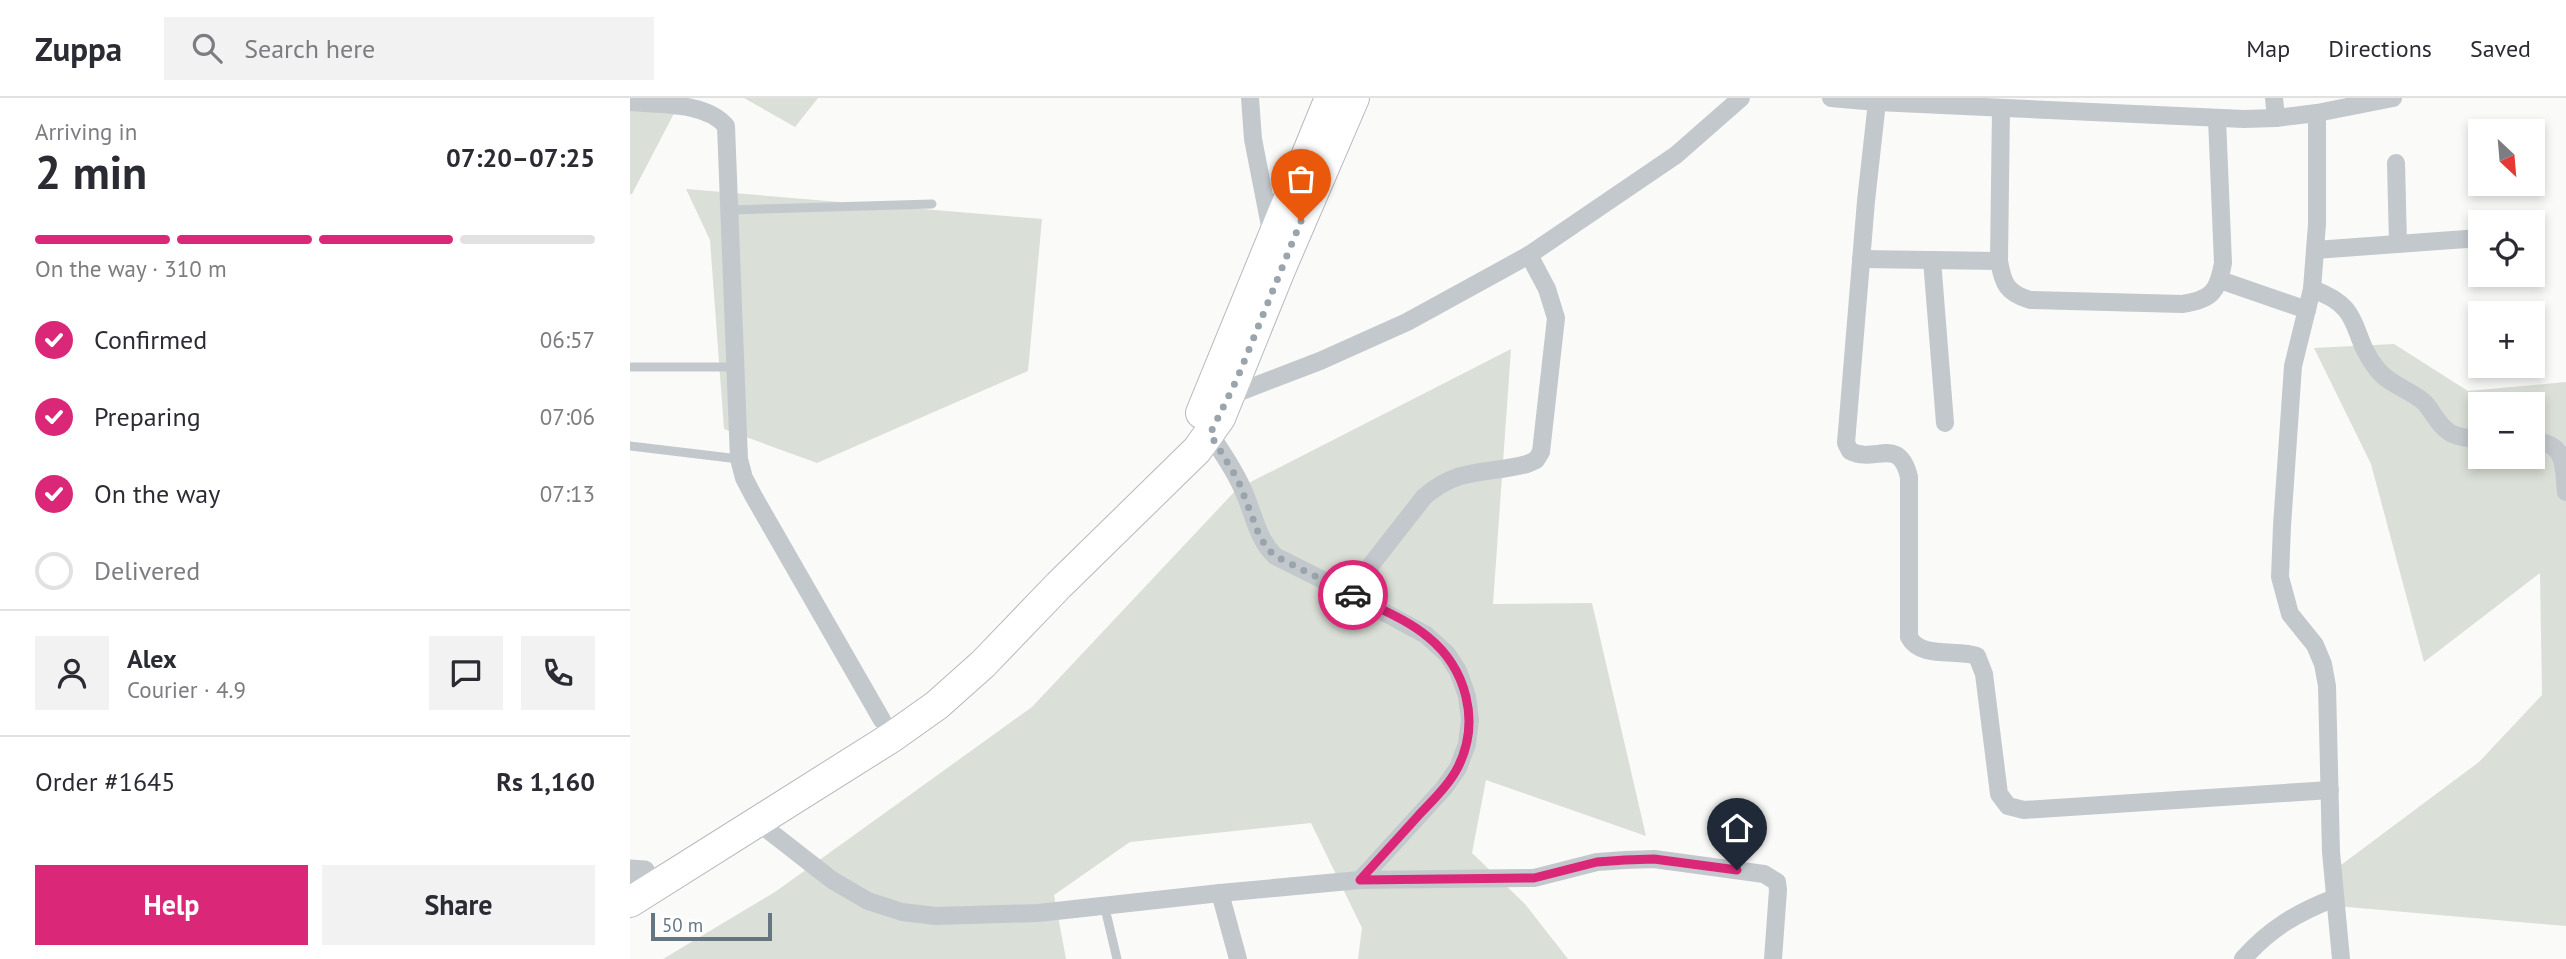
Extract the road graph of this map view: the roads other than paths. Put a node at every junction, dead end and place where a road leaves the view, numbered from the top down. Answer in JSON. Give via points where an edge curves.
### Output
{"nodes":[{"id":1,"x":1250,"y":98,"type":"edge"},
{"id":2,"x":1330,"y":98,"type":"edge"},
{"id":3,"x":1354,"y":98,"type":"edge"},
{"id":4,"x":1741,"y":98,"type":"edge"},
{"id":5,"x":1831,"y":98,"type":"edge"},
{"id":6,"x":2274,"y":98,"type":"edge"},
{"id":7,"x":2393,"y":98,"type":"edge"},
{"id":8,"x":630,"y":102,"type":"edge"},
{"id":9,"x":1877,"y":102,"type":"junction"},
{"id":10,"x":2001,"y":108,"type":"junction"},
{"id":11,"x":2317,"y":113,"type":"junction"},
{"id":12,"x":2276,"y":118,"type":"junction"},
{"id":13,"x":2217,"y":119,"type":"junction"},
{"id":14,"x":2396,"y":163,"type":"dead end"},
{"id":15,"x":932,"y":204,"type":"dead end"},
{"id":16,"x":730,"y":210,"type":"junction"},
{"id":17,"x":1272,"y":236,"type":"junction"},
{"id":18,"x":2468,"y":239,"type":"edge"},
{"id":19,"x":2398,"y":244,"type":"junction"},
{"id":20,"x":2315,"y":250,"type":"junction"},
{"id":21,"x":1529,"y":255,"type":"junction"},
{"id":22,"x":1861,"y":259,"type":"junction"},
{"id":23,"x":1932,"y":260,"type":"junction"},
{"id":24,"x":1999,"y":261,"type":"junction"},
{"id":25,"x":2220,"y":280,"type":"junction"},
{"id":26,"x":2312,"y":289,"type":"junction"},
{"id":27,"x":2307,"y":310,"type":"junction"},
{"id":28,"x":630,"y":367,"type":"edge"},
{"id":29,"x":735,"y":367,"type":"junction"},
{"id":30,"x":1229,"y":396,"type":"junction"},
{"id":31,"x":1945,"y":423,"type":"dead end"},
{"id":32,"x":1210,"y":434,"type":"junction"},
{"id":33,"x":2468,"y":438,"type":"edge"},
{"id":34,"x":2545,"y":442,"type":"edge"},
{"id":35,"x":630,"y":446,"type":"edge"},
{"id":36,"x":2562,"y":449,"type":"edge"},
{"id":37,"x":739,"y":459,"type":"junction"},
{"id":38,"x":2566,"y":492,"type":"edge"},
{"id":39,"x":1349,"y":593,"type":"junction"},
{"id":40,"x":882,"y":720,"type":"junction"},
{"id":41,"x":2330,"y":790,"type":"junction"},
{"id":42,"x":759,"y":823,"type":"junction"},
{"id":43,"x":635,"y":874,"type":"edge"},
{"id":44,"x":1360,"y":880,"type":"junction"},
{"id":45,"x":1220,"y":892,"type":"junction"},
{"id":46,"x":2335,"y":898,"type":"junction"},
{"id":47,"x":630,"y":902,"type":"edge"},
{"id":48,"x":1104,"y":904,"type":"junction"},
{"id":49,"x":1117,"y":959,"type":"edge"},
{"id":50,"x":1238,"y":959,"type":"edge"},
{"id":51,"x":1773,"y":959,"type":"edge"},
{"id":52,"x":2244,"y":959,"type":"edge"},
{"id":53,"x":2341,"y":959,"type":"edge"}],
"edges":[{"from":1,"to":17,"type":"street"},
{"from":2,"to":17,"type":"highway"},
{"from":3,"to":30,"type":"highway"},
{"from":4,"to":21,"type":"street","via":[[1676,155]]},
{"from":5,"to":9,"type":"street"},
{"from":6,"to":12,"type":"street"},
{"from":7,"to":11,"type":"street"},
{"from":8,"to":16,"type":"street","via":[[705,110],[718,116],[726,126]]},
{"from":9,"to":10,"type":"street"},
{"from":9,"to":22,"type":"street"},
{"from":10,"to":13,"type":"street"},
{"from":10,"to":24,"type":"street"},
{"from":11,"to":12,"type":"street"},
{"from":11,"to":20,"type":"street"},
{"from":12,"to":13,"type":"street"},
{"from":13,"to":25,"type":"street"},
{"from":14,"to":19,"type":"street"},
{"from":15,"to":16,"type":"lane"},
{"from":16,"to":29,"type":"street"},
{"from":17,"to":40,"type":"highway","via":[[1210,392],[1185,435],[965,655]]},
{"from":18,"to":19,"type":"street"},
{"from":19,"to":20,"type":"street"},
{"from":20,"to":26,"type":"street"},
{"from":21,"to":30,"type":"street","via":[[1406,322]]},
{"from":21,"to":39,"type":"street","via":[[1556,318],[1541,452],[1527,464],[1456,476],[1436,487]]},
{"from":22,"to":23,"type":"street"},
{"from":22,"to":41,"type":"street","via":[[1846,443],[1857,455],[1891,452],[1907,467],[1909,637],[1921,649],[1977,656],[1984,674],[1999,794],[2008,806],[2024,810]]},
{"from":23,"to":24,"type":"street"},
{"from":23,"to":31,"type":"street"},
{"from":24,"to":25,"type":"street","via":[[2009,291],[2030,300],[2182,304],[2199,302],[2213,293]]},
{"from":25,"to":27,"type":"street"},
{"from":26,"to":27,"type":"street"},
{"from":26,"to":33,"type":"street","via":[[2341,303],[2387,379],[2427,405],[2446,431]]},
{"from":27,"to":41,"type":"street","via":[[2293,366],[2280,577],[2290,614],[2315,645],[2323,664]]},
{"from":28,"to":29,"type":"lane"},
{"from":29,"to":37,"type":"street"},
{"from":30,"to":32,"type":"highway"},
{"from":32,"to":39,"type":"street","via":[[1238,480],[1266,547],[1275,556]]},
{"from":32,"to":42,"type":"highway","via":[[937,705]]},
{"from":34,"to":36,"type":"street"},
{"from":35,"to":37,"type":"lane"},
{"from":36,"to":38,"type":"street"},
{"from":37,"to":40,"type":"street","via":[[754,498]]},
{"from":39,"to":44,"type":"street","via":[[1426,635],[1447,654],[1467,696],[1470,720],[1458,768]]},
{"from":40,"to":43,"type":"highway"},
{"from":41,"to":46,"type":"street"},
{"from":42,"to":47,"type":"highway"},
{"from":42,"to":48,"type":"street","via":[[832,880],[867,901],[902,912],[977,916]]},
{"from":44,"to":45,"type":"street"},
{"from":44,"to":51,"type":"street","via":[[1534,878],[1597,862],[1635,859],[1764,874],[1777,882],[1778,890]]},
{"from":45,"to":48,"type":"street"},
{"from":45,"to":50,"type":"street"},
{"from":46,"to":52,"type":"street","via":[[2279,925]]},
{"from":46,"to":53,"type":"street"},
{"from":48,"to":49,"type":"lane"}]}
